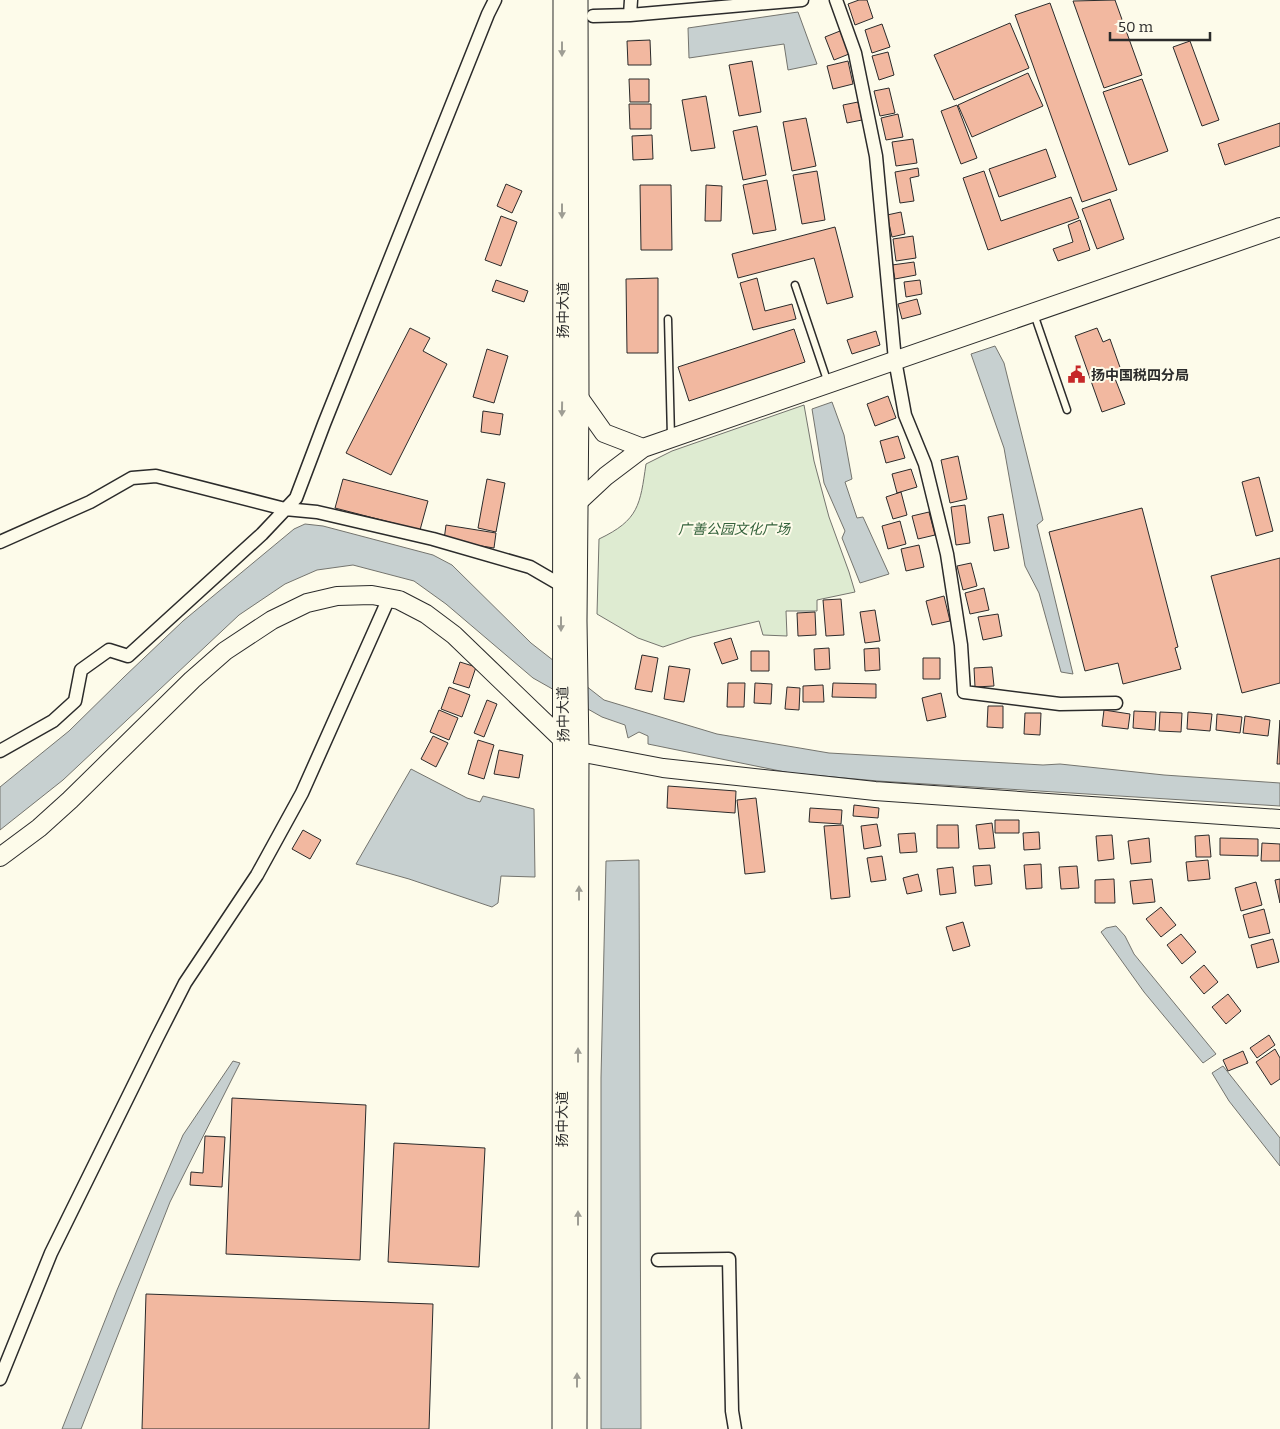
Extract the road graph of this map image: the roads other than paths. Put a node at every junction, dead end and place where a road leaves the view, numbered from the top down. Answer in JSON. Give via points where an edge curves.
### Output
{"nodes":[{"id":1,"x":495,"y":0,"type":"edge"},
{"id":2,"x":563,"y":0,"type":"edge"},
{"id":3,"x":578,"y":0,"type":"edge"},
{"id":4,"x":631,"y":0,"type":"edge"},
{"id":5,"x":802,"y":0,"type":"edge"},
{"id":6,"x":836,"y":0,"type":"edge"},
{"id":7,"x":630,"y":15,"type":"junction"},
{"id":8,"x":593,"y":16,"type":"dead end"},
{"id":9,"x":1280,"y":227,"type":"edge"},
{"id":10,"x":795,"y":285,"type":"dead end"},
{"id":11,"x":1033,"y":313,"type":"junction"},
{"id":12,"x":668,"y":319,"type":"dead end"},
{"id":13,"x":895,"y":360,"type":"junction"},
{"id":14,"x":563,"y":375,"type":"junction"},
{"id":15,"x":828,"y":384,"type":"junction"},
{"id":16,"x":579,"y":398,"type":"junction"},
{"id":17,"x":1067,"y":410,"type":"dead end"},
{"id":18,"x":671,"y":438,"type":"junction"},
{"id":19,"x":643,"y":448,"type":"junction"},
{"id":20,"x":578,"y":503,"type":"junction"},
{"id":21,"x":285,"y":509,"type":"junction"},
{"id":22,"x":0,"y":542,"type":"edge"},
{"id":23,"x":569,"y":586,"type":"junction"},
{"id":24,"x":389,"y":598,"type":"junction"},
{"id":25,"x":1116,"y":703,"type":"dead end"},
{"id":26,"x":563,"y":740,"type":"junction"},
{"id":27,"x":0,"y":751,"type":"edge"},
{"id":28,"x":579,"y":752,"type":"junction"},
{"id":29,"x":1280,"y":819,"type":"edge"},
{"id":30,"x":0,"y":857,"type":"edge"},
{"id":31,"x":658,"y":1260,"type":"dead end"},
{"id":32,"x":0,"y":1380,"type":"edge"},
{"id":33,"x":562,"y":1429,"type":"edge"},
{"id":34,"x":577,"y":1429,"type":"edge"},
{"id":35,"x":735,"y":1429,"type":"edge"}],
"edges":[{"from":1,"to":21,"type":"street","via":[[296,498]]},
{"from":2,"to":14,"type":"main road","name":"扬中大道","one_way":true},
{"from":3,"to":16,"type":"main road","name":"扬中大道"},
{"from":4,"to":7,"type":"street"},
{"from":5,"to":7,"type":"street"},
{"from":6,"to":13,"type":"street","via":[[854,53],[876,156]]},
{"from":7,"to":8,"type":"street"},
{"from":9,"to":11,"type":"street"},
{"from":10,"to":15,"type":"lane"},
{"from":11,"to":13,"type":"street"},
{"from":11,"to":17,"type":"lane"},
{"from":12,"to":18,"type":"lane"},
{"from":13,"to":15,"type":"street"},
{"from":13,"to":25,"type":"street","via":[[905,415],[924,464],[948,554],[964,692],[1060,704]]},
{"from":14,"to":16,"type":"street"},
{"from":14,"to":23,"type":"main road","name":"扬中大道","one_way":true},
{"from":15,"to":18,"type":"street"},
{"from":16,"to":19,"type":"street","via":[[604,433]]},
{"from":16,"to":20,"type":"main road","name":"扬中大道"},
{"from":18,"to":19,"type":"street"},
{"from":19,"to":20,"type":"street","via":[[606,476]]},
{"from":20,"to":23,"type":"main road","name":"扬中大道"},
{"from":21,"to":22,"type":"street","via":[[156,476],[143,476],[132,478],[90,502]]},
{"from":21,"to":23,"type":"street","via":[[317,512],[432,539],[530,567]]},
{"from":21,"to":27,"type":"street","via":[[262,534],[128,656],[109,650],[82,670],[74,701],[53,720]]},
{"from":23,"to":26,"type":"main road","name":"扬中大道","one_way":true},
{"from":23,"to":28,"type":"main road","name":"扬中大道"},
{"from":24,"to":26,"type":"street","via":[[426,614],[454,635]]},
{"from":24,"to":30,"type":"street","via":[[337,596],[306,603],[272,620],[225,651],[70,800]]},
{"from":24,"to":32,"type":"street","via":[[302,793],[257,875],[185,982],[157,1038],[51,1253]]},
{"from":26,"to":28,"type":"street"},
{"from":26,"to":33,"type":"main road","name":"扬中大道"},
{"from":28,"to":29,"type":"street","via":[[663,768],[875,791]]},
{"from":34,"to":28,"type":"main road","name":"扬中大道","one_way":true},
{"from":31,"to":35,"type":"street","via":[[728,1259]]}]}
